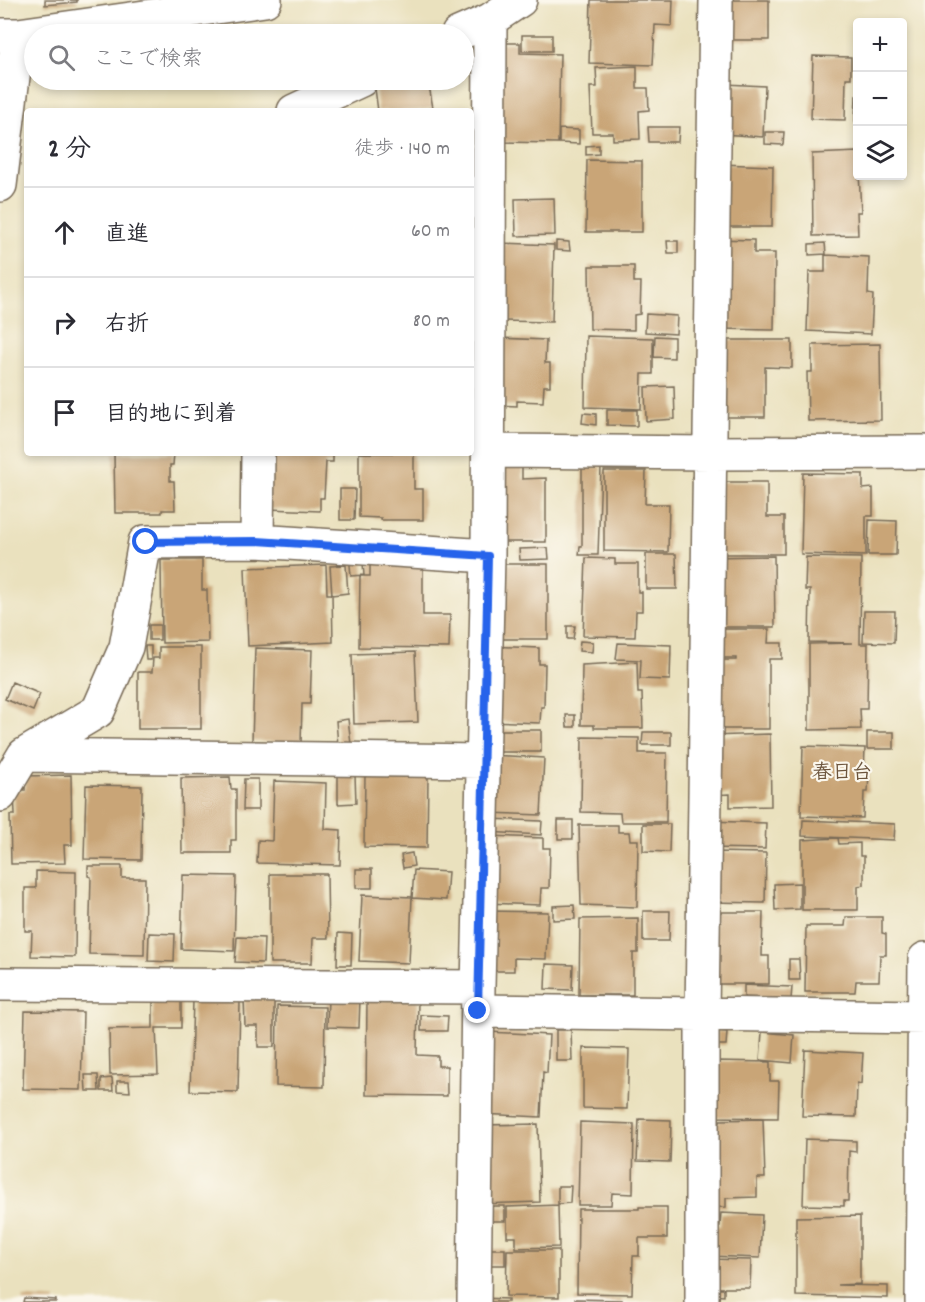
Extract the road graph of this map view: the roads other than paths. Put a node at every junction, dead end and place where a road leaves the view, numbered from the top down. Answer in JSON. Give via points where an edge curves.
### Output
{"nodes":[{"id":1,"x":265,"y":0,"type":"edge"},
{"id":2,"x":520,"y":0,"type":"edge"},
{"id":3,"x":716,"y":0,"type":"edge"},
{"id":4,"x":184,"y":6,"type":"edge"},
{"id":5,"x":490,"y":20,"type":"junction"},
{"id":6,"x":75,"y":24,"type":"edge"},
{"id":7,"x":474,"y":27,"type":"edge"},
{"id":8,"x":24,"y":33,"type":"edge"},
{"id":9,"x":9,"y":35,"type":"edge"},
{"id":10,"x":339,"y":90,"type":"edge"},
{"id":11,"x":300,"y":108,"type":"edge"},
{"id":12,"x":0,"y":185,"type":"edge"},
{"id":13,"x":489,"y":451,"type":"junction"},
{"id":14,"x":925,"y":452,"type":"edge"},
{"id":15,"x":710,"y":453,"type":"junction"},
{"id":16,"x":258,"y":456,"type":"edge"},
{"id":17,"x":257,"y":541,"type":"junction"},
{"id":18,"x":488,"y":556,"type":"junction"},
{"id":19,"x":24,"y":755,"type":"junction"},
{"id":20,"x":483,"y":761,"type":"junction"},
{"id":21,"x":0,"y":795,"type":"edge"},
{"id":22,"x":925,"y":959,"type":"edge"},
{"id":23,"x":0,"y":984,"type":"edge"},
{"id":24,"x":478,"y":999,"type":"junction"},
{"id":25,"x":702,"y":1013,"type":"junction"},
{"id":26,"x":925,"y":1017,"type":"edge"},
{"id":27,"x":474,"y":1302,"type":"edge"},
{"id":28,"x":702,"y":1302,"type":"edge"},
{"id":29,"x":922,"y":1302,"type":"edge"}],
"edges":[{"from":1,"to":4,"type":"street"},
{"from":2,"to":5,"type":"street"},
{"from":3,"to":15,"type":"street"},
{"from":4,"to":6,"type":"street"},
{"from":5,"to":7,"type":"street"},
{"from":5,"to":13,"type":"street"},
{"from":8,"to":9,"type":"street"},
{"from":9,"to":12,"type":"street"},
{"from":10,"to":11,"type":"street"},
{"from":13,"to":15,"type":"street"},
{"from":13,"to":18,"type":"street"},
{"from":14,"to":15,"type":"street"},
{"from":15,"to":25,"type":"street"},
{"from":16,"to":17,"type":"street"},
{"from":17,"to":18,"type":"street"},
{"from":17,"to":19,"type":"street","via":[[146,542],[126,646],[98,711]]},
{"from":18,"to":20,"type":"street"},
{"from":19,"to":20,"type":"street"},
{"from":19,"to":21,"type":"street"},
{"from":20,"to":24,"type":"street"},
{"from":22,"to":26,"type":"street"},
{"from":23,"to":24,"type":"street"},
{"from":24,"to":25,"type":"street"},
{"from":24,"to":27,"type":"street"},
{"from":25,"to":26,"type":"street"},
{"from":25,"to":28,"type":"street"},
{"from":26,"to":29,"type":"street"}]}
